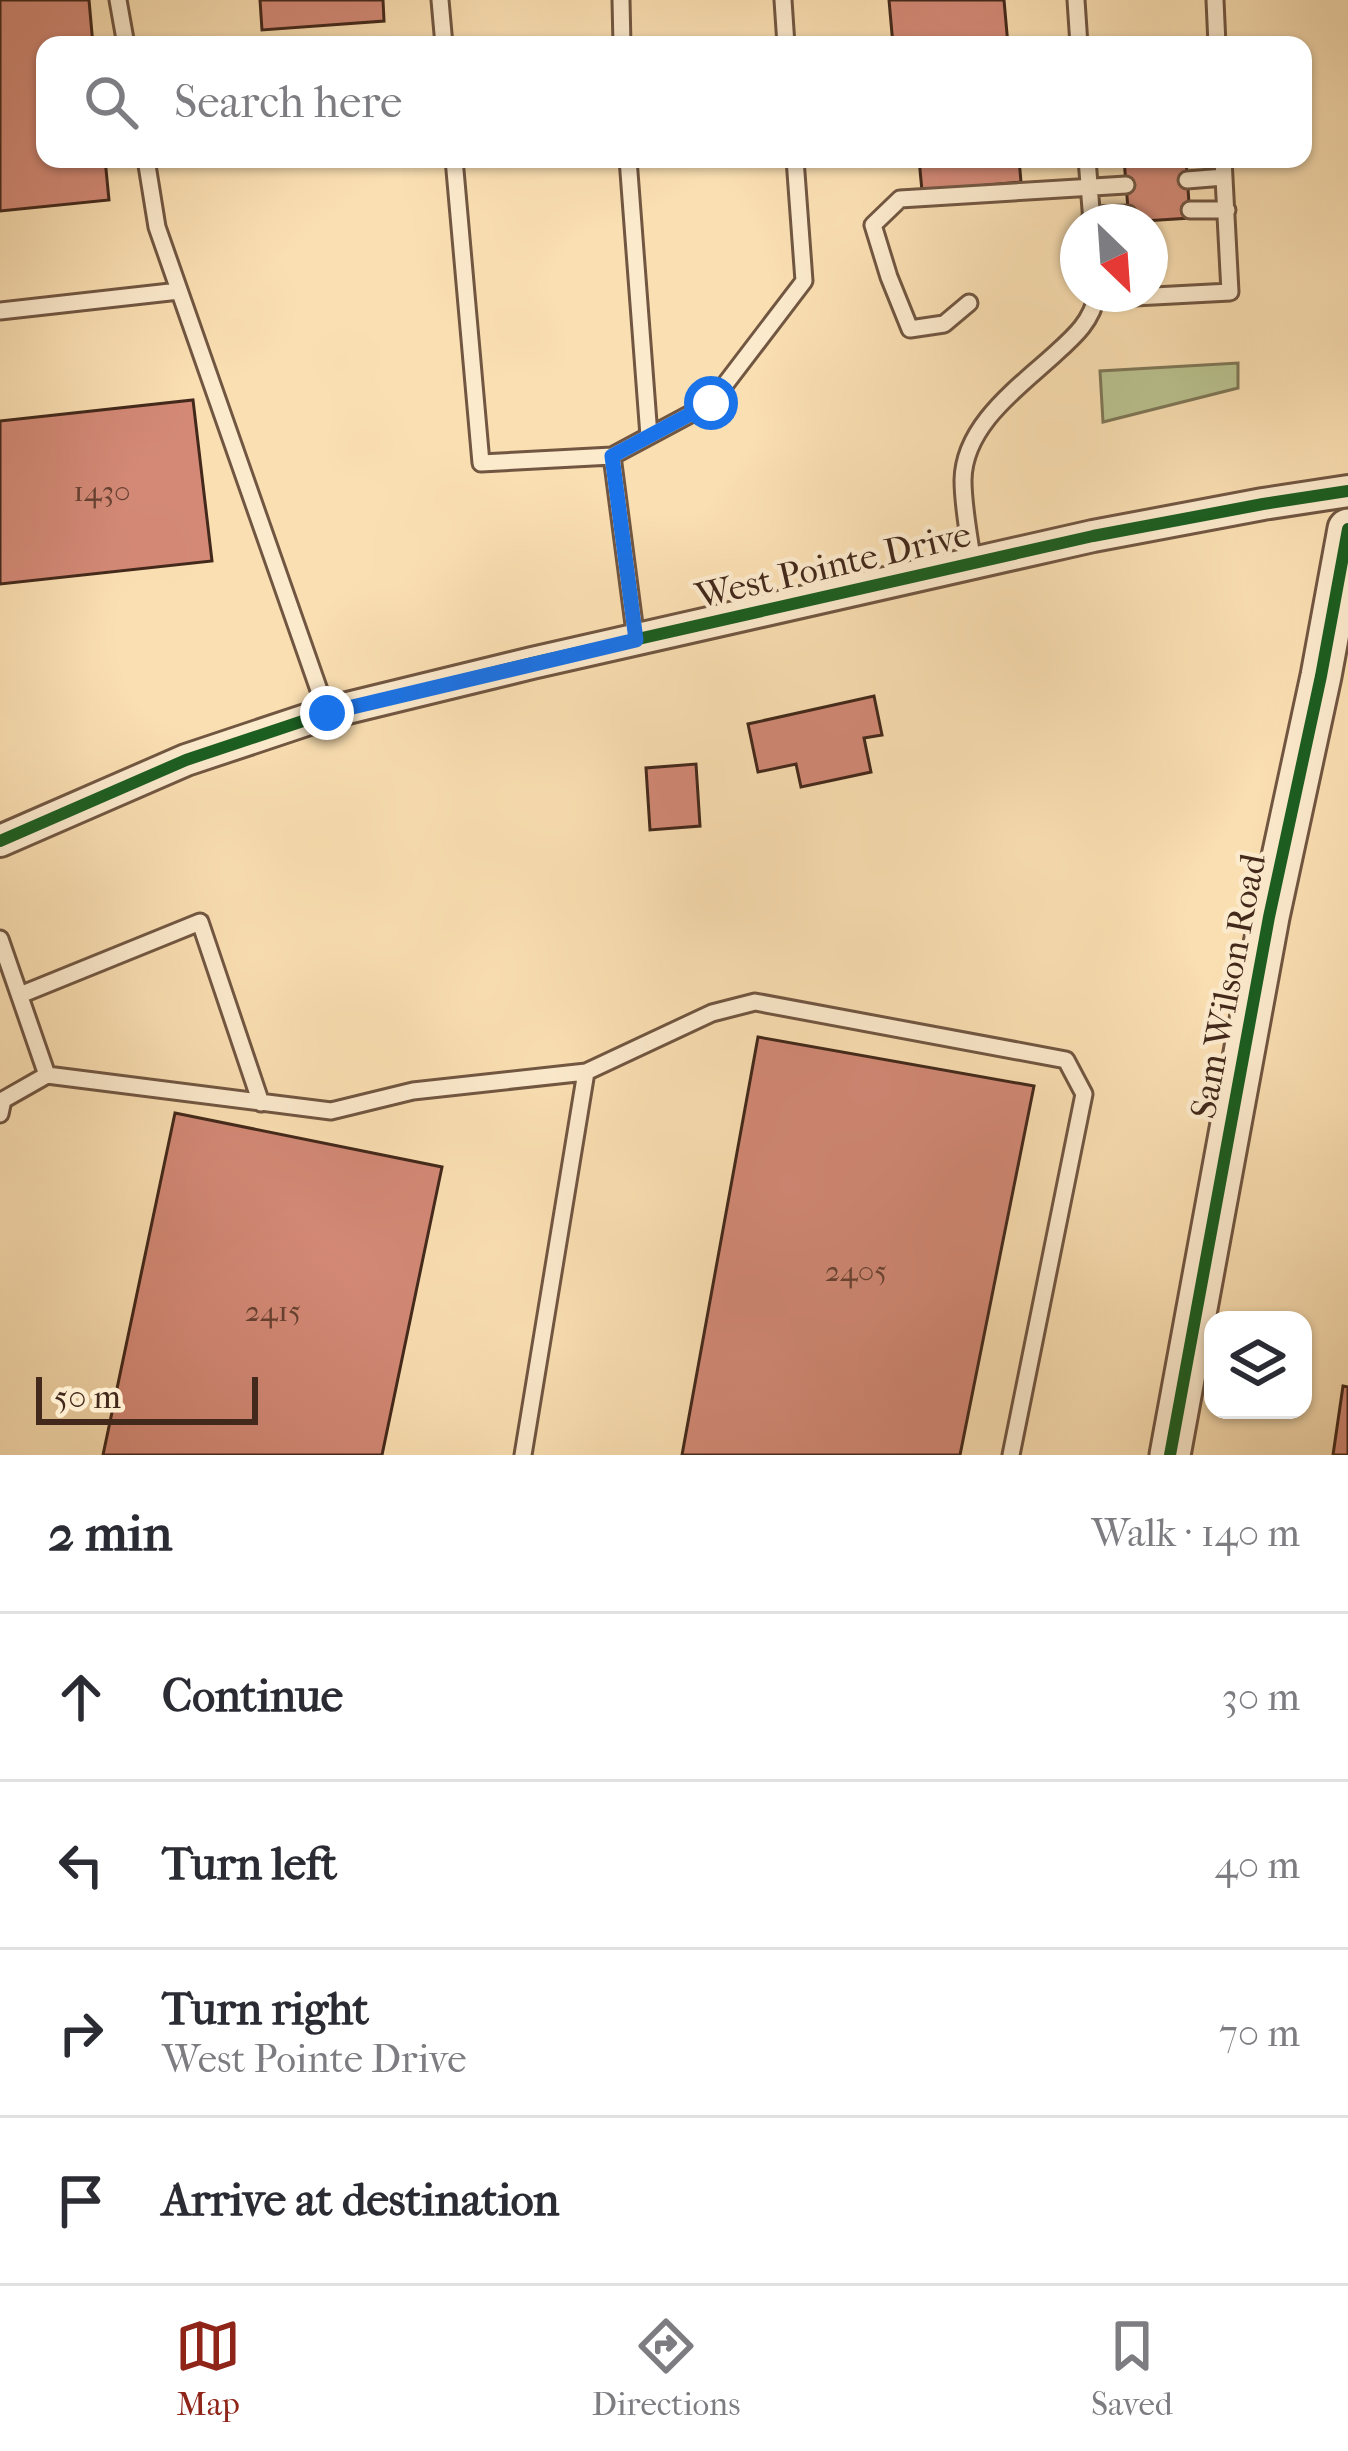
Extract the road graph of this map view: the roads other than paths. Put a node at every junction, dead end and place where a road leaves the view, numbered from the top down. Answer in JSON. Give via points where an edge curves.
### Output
{"nodes":[{"id":1,"x":118,"y":0,"type":"edge"},
{"id":2,"x":440,"y":0,"type":"edge"},
{"id":3,"x":621,"y":0,"type":"edge"},
{"id":4,"x":783,"y":0,"type":"edge"},
{"id":5,"x":1076,"y":0,"type":"edge"},
{"id":6,"x":1215,"y":0,"type":"edge"},
{"id":7,"x":124,"y":36,"type":"edge"},
{"id":8,"x":443,"y":36,"type":"edge"},
{"id":9,"x":622,"y":36,"type":"edge"},
{"id":10,"x":785,"y":36,"type":"edge"},
{"id":11,"x":1078,"y":36,"type":"edge"},
{"id":12,"x":1217,"y":36,"type":"edge"},
{"id":13,"x":148,"y":168,"type":"edge"},
{"id":14,"x":455,"y":168,"type":"edge"},
{"id":15,"x":629,"y":168,"type":"edge"},
{"id":16,"x":796,"y":168,"type":"edge"},
{"id":17,"x":1088,"y":168,"type":"edge"},
{"id":18,"x":1224,"y":168,"type":"edge"},
{"id":19,"x":1224,"y":177,"type":"junction"},
{"id":20,"x":1187,"y":180,"type":"dead end"},
{"id":21,"x":1126,"y":185,"type":"dead end"},
{"id":22,"x":1089,"y":189,"type":"junction"},
{"id":23,"x":1090,"y":204,"type":"edge"},
{"id":24,"x":1190,"y":210,"type":"dead end"},
{"id":25,"x":1227,"y":210,"type":"junction"},
{"id":26,"x":179,"y":291,"type":"junction"},
{"id":27,"x":1168,"y":294,"type":"edge"},
{"id":28,"x":969,"y":303,"type":"dead end"},
{"id":29,"x":0,"y":311,"type":"edge"},
{"id":30,"x":1090,"y":312,"type":"edge"},
{"id":31,"x":649,"y":436,"type":"junction"},
{"id":32,"x":612,"y":456,"type":"junction"},
{"id":33,"x":1348,"y":491,"type":"edge"},
{"id":34,"x":1348,"y":529,"type":"edge"},
{"id":35,"x":973,"y":564,"type":"junction"},
{"id":36,"x":636,"y":640,"type":"junction"},
{"id":37,"x":327,"y":713,"type":"junction"},
{"id":38,"x":0,"y":841,"type":"edge"},
{"id":39,"x":0,"y":939,"type":"edge"},
{"id":40,"x":20,"y":994,"type":"junction"},
{"id":41,"x":586,"y":1072,"type":"junction"},
{"id":42,"x":46,"y":1075,"type":"junction"},
{"id":43,"x":261,"y":1102,"type":"junction"},
{"id":44,"x":0,"y":1114,"type":"edge"},
{"id":45,"x":524,"y":1455,"type":"edge"},
{"id":46,"x":1011,"y":1455,"type":"edge"},
{"id":47,"x":1169,"y":1455,"type":"edge"}],
"edges":[{"from":1,"to":7,"type":"lane"},
{"from":2,"to":8,"type":"lane"},
{"from":3,"to":9,"type":"lane"},
{"from":4,"to":10,"type":"lane"},
{"from":5,"to":11,"type":"lane"},
{"from":6,"to":12,"type":"lane"},
{"from":13,"to":26,"type":"lane"},
{"from":14,"to":32,"type":"lane","via":[[481,463]]},
{"from":15,"to":31,"type":"lane"},
{"from":16,"to":31,"type":"lane","via":[[804,281],[711,403]]},
{"from":17,"to":22,"type":"lane"},
{"from":18,"to":19,"type":"lane"},
{"from":19,"to":20,"type":"lane"},
{"from":19,"to":25,"type":"lane"},
{"from":21,"to":22,"type":"lane"},
{"from":22,"to":23,"type":"lane"},
{"from":22,"to":28,"type":"lane","via":[[900,199],[873,225],[910,329],[944,324]]},
{"from":24,"to":25,"type":"lane"},
{"from":25,"to":27,"type":"lane","via":[[1230,292]]},
{"from":26,"to":29,"type":"lane"},
{"from":26,"to":37,"type":"lane"},
{"from":30,"to":35,"type":"lane","via":[[1083,329],[987,420],[969,452],[963,476]]},
{"from":31,"to":32,"type":"lane"},
{"from":32,"to":36,"type":"lane"},
{"from":33,"to":35,"type":"street","name":"West Pointe Drive"},
{"from":34,"to":47,"type":"street","name":"Sam Wilson Road"},
{"from":35,"to":36,"type":"street","name":"West Pointe Drive"},
{"from":36,"to":37,"type":"street","name":"West Pointe Drive"},
{"from":37,"to":38,"type":"street","name":"West Pointe Drive","via":[[186,760]]},
{"from":39,"to":40,"type":"lane"},
{"from":40,"to":42,"type":"lane"},
{"from":40,"to":43,"type":"lane","via":[[200,922]]},
{"from":41,"to":43,"type":"lane","via":[[413,1091],[331,1111]]},
{"from":41,"to":45,"type":"lane"},
{"from":41,"to":46,"type":"lane","via":[[712,1013],[755,1002],[1066,1060],[1084,1094]]},
{"from":42,"to":43,"type":"lane"},
{"from":42,"to":44,"type":"lane","via":[[3,1100]]}]}
